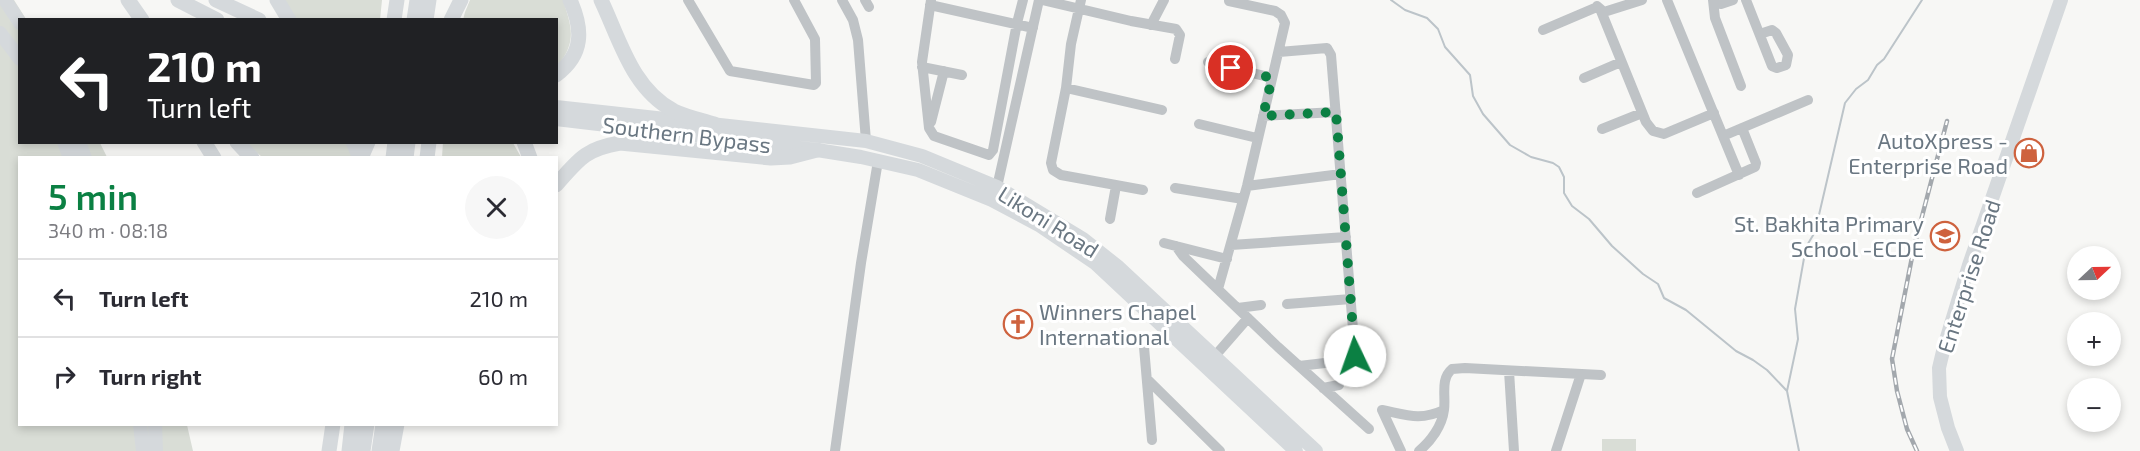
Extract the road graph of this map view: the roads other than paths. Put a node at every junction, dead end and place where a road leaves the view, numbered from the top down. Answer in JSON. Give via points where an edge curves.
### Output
{"nodes":[{"id":1,"x":5,"y":0,"type":"edge"},
{"id":2,"x":128,"y":0,"type":"edge"},
{"id":3,"x":178,"y":0,"type":"edge"},
{"id":4,"x":216,"y":0,"type":"edge"},
{"id":5,"x":237,"y":0,"type":"edge"},
{"id":6,"x":277,"y":0,"type":"edge"},
{"id":7,"x":417,"y":0,"type":"edge"},
{"id":8,"x":429,"y":0,"type":"edge"},
{"id":9,"x":450,"y":0,"type":"edge"},
{"id":10,"x":461,"y":0,"type":"edge"},
{"id":11,"x":570,"y":0,"type":"edge"},
{"id":12,"x":601,"y":0,"type":"edge"},
{"id":13,"x":689,"y":0,"type":"edge"},
{"id":14,"x":794,"y":0,"type":"edge"},
{"id":15,"x":842,"y":0,"type":"edge"},
{"id":16,"x":865,"y":0,"type":"edge"},
{"id":17,"x":870,"y":0,"type":"edge"},
{"id":18,"x":1023,"y":0,"type":"edge"},
{"id":19,"x":1040,"y":0,"type":"edge"},
{"id":20,"x":1164,"y":0,"type":"edge"},
{"id":21,"x":1667,"y":0,"type":"edge"},
{"id":22,"x":1713,"y":0,"type":"edge"},
{"id":23,"x":1733,"y":0,"type":"edge"},
{"id":24,"x":1746,"y":0,"type":"edge"},
{"id":25,"x":2061,"y":0,"type":"edge"},
{"id":26,"x":1229,"y":1,"type":"edge"},
{"id":27,"x":1637,"y":1,"type":"edge"},
{"id":28,"x":931,"y":3,"type":"edge"},
{"id":29,"x":1079,"y":5,"type":"edge"},
{"id":30,"x":1598,"y":6,"type":"edge"},
{"id":31,"x":141,"y":18,"type":"edge"},
{"id":32,"x":214,"y":18,"type":"edge"},
{"id":33,"x":255,"y":18,"type":"edge"},
{"id":34,"x":257,"y":18,"type":"edge"},
{"id":35,"x":288,"y":18,"type":"edge"},
{"id":36,"x":414,"y":18,"type":"edge"},
{"id":37,"x":426,"y":18,"type":"edge"},
{"id":38,"x":449,"y":18,"type":"edge"},
{"id":39,"x":450,"y":18,"type":"edge"},
{"id":40,"x":18,"y":19,"type":"edge"},
{"id":41,"x":1017,"y":23,"type":"junction"},
{"id":42,"x":1151,"y":25,"type":"junction"},
{"id":43,"x":1033,"y":28,"type":"junction"},
{"id":44,"x":1544,"y":30,"type":"dead end"},
{"id":45,"x":0,"y":33,"type":"edge"},
{"id":46,"x":1760,"y":34,"type":"dead end"},
{"id":47,"x":1279,"y":52,"type":"junction"},
{"id":48,"x":18,"y":56,"type":"edge"},
{"id":49,"x":1175,"y":59,"type":"dead end"},
{"id":50,"x":1208,"y":62,"type":"dead end"},
{"id":51,"x":1621,"y":62,"type":"junction"},
{"id":52,"x":922,"y":67,"type":"junction"},
{"id":53,"x":944,"y":71,"type":"junction"},
{"id":54,"x":558,"y":73,"type":"edge"},
{"id":55,"x":962,"y":75,"type":"dead end"},
{"id":56,"x":1272,"y":78,"type":"junction"},
{"id":57,"x":1584,"y":78,"type":"dead end"},
{"id":58,"x":1741,"y":86,"type":"dead end"},
{"id":59,"x":1066,"y":88,"type":"junction"},
{"id":60,"x":1808,"y":100,"type":"dead end"},
{"id":61,"x":558,"y":107,"type":"edge"},
{"id":62,"x":1162,"y":110,"type":"dead end"},
{"id":63,"x":1336,"y":112,"type":"junction"},
{"id":64,"x":1642,"y":113,"type":"junction"},
{"id":65,"x":1713,"y":113,"type":"junction"},
{"id":66,"x":1263,"y":116,"type":"junction"},
{"id":67,"x":558,"y":119,"type":"edge"},
{"id":68,"x":714,"y":124,"type":"junction"},
{"id":69,"x":1199,"y":124,"type":"dead end"},
{"id":70,"x":929,"y":128,"type":"junction"},
{"id":71,"x":1742,"y":128,"type":"junction"},
{"id":72,"x":1602,"y":129,"type":"dead end"},
{"id":73,"x":1723,"y":136,"type":"junction"},
{"id":74,"x":1257,"y":138,"type":"junction"},
{"id":75,"x":866,"y":141,"type":"junction"},
{"id":76,"x":239,"y":144,"type":"edge"},
{"id":77,"x":817,"y":150,"type":"junction"},
{"id":78,"x":250,"y":156,"type":"edge"},
{"id":79,"x":878,"y":161,"type":"junction"},
{"id":80,"x":1341,"y":174,"type":"junction"},
{"id":81,"x":1739,"y":175,"type":"junction"},
{"id":82,"x":558,"y":183,"type":"edge"},
{"id":83,"x":1116,"y":186,"type":"junction"},
{"id":84,"x":1247,"y":186,"type":"junction"},
{"id":85,"x":1175,"y":188,"type":"dead end"},
{"id":86,"x":1143,"y":190,"type":"dead end"},
{"id":87,"x":1697,"y":193,"type":"dead end"},
{"id":88,"x":995,"y":194,"type":"junction"},
{"id":89,"x":1243,"y":199,"type":"junction"},
{"id":90,"x":1110,"y":219,"type":"dead end"},
{"id":91,"x":1346,"y":237,"type":"junction"},
{"id":92,"x":1164,"y":243,"type":"dead end"},
{"id":93,"x":1231,"y":245,"type":"junction"},
{"id":94,"x":1176,"y":246,"type":"junction"},
{"id":95,"x":1227,"y":259,"type":"junction"},
{"id":96,"x":1218,"y":290,"type":"junction"},
{"id":97,"x":1351,"y":299,"type":"junction"},
{"id":98,"x":1287,"y":304,"type":"dead end"},
{"id":99,"x":1261,"y":305,"type":"dead end"},
{"id":100,"x":1238,"y":308,"type":"junction"},
{"id":101,"x":1248,"y":318,"type":"junction"},
{"id":102,"x":1144,"y":347,"type":"dead end"},
{"id":103,"x":1214,"y":357,"type":"junction"},
{"id":104,"x":1299,"y":366,"type":"junction"},
{"id":105,"x":1509,"y":371,"type":"junction"},
{"id":106,"x":1581,"y":374,"type":"junction"},
{"id":107,"x":1601,"y":375,"type":"dead end"},
{"id":108,"x":1147,"y":379,"type":"junction"},
{"id":109,"x":1339,"y":385,"type":"dead end"},
{"id":110,"x":1323,"y":388,"type":"junction"},
{"id":111,"x":1444,"y":410,"type":"junction"},
{"id":112,"x":140,"y":426,"type":"edge"},
{"id":113,"x":155,"y":426,"type":"edge"},
{"id":114,"x":333,"y":426,"type":"edge"},
{"id":115,"x":352,"y":426,"type":"edge"},
{"id":116,"x":367,"y":426,"type":"edge"},
{"id":117,"x":383,"y":426,"type":"edge"},
{"id":118,"x":397,"y":426,"type":"edge"},
{"id":119,"x":1369,"y":429,"type":"dead end"},
{"id":120,"x":1152,"y":440,"type":"dead end"},
{"id":121,"x":142,"y":451,"type":"edge"},
{"id":122,"x":156,"y":451,"type":"edge"},
{"id":123,"x":329,"y":451,"type":"edge"},
{"id":124,"x":349,"y":451,"type":"edge"},
{"id":125,"x":363,"y":451,"type":"edge"},
{"id":126,"x":379,"y":451,"type":"edge"},
{"id":127,"x":392,"y":451,"type":"edge"},
{"id":128,"x":835,"y":451,"type":"edge"},
{"id":129,"x":1220,"y":451,"type":"edge"},
{"id":130,"x":1296,"y":451,"type":"edge"},
{"id":131,"x":1316,"y":451,"type":"edge"},
{"id":132,"x":1401,"y":451,"type":"edge"},
{"id":133,"x":1419,"y":451,"type":"edge"},
{"id":134,"x":1514,"y":451,"type":"edge"},
{"id":135,"x":1556,"y":451,"type":"edge"},
{"id":136,"x":1957,"y":451,"type":"edge"}],
"edges":[{"from":1,"to":40,"type":"main road"},
{"from":2,"to":31,"type":"highway"},
{"from":3,"to":32,"type":"highway"},
{"from":4,"to":33,"type":"highway"},
{"from":5,"to":34,"type":"highway"},
{"from":6,"to":35,"type":"highway"},
{"from":7,"to":36,"type":"highway"},
{"from":8,"to":37,"type":"highway"},
{"from":9,"to":38,"type":"highway"},
{"from":10,"to":39,"type":"highway"},
{"from":11,"to":54,"type":"highway","via":[[580,38],[578,49]]},
{"from":12,"to":68,"type":"highway","via":[[640,82],[675,111]]},
{"from":13,"to":14,"type":"street","via":[[730,71],[814,85],[815,39]]},
{"from":15,"to":75,"type":"street","via":[[858,40]]},
{"from":16,"to":17,"type":"street","via":[[869,7]]},
{"from":18,"to":41,"type":"street"},
{"from":19,"to":29,"type":"street"},
{"from":19,"to":43,"type":"street"},
{"from":20,"to":42,"type":"street"},
{"from":21,"to":65,"type":"street"},
{"from":22,"to":23,"type":"street","via":[[1721,4]]},
{"from":22,"to":58,"type":"street","via":[[1715,18]]},
{"from":24,"to":46,"type":"street"},
{"from":25,"to":136,"type":"main road","name":"Enterprise Road","via":[[1969,265],[1939,368],[1940,397]]},
{"from":26,"to":47,"type":"street","via":[[1279,12],[1285,23]]},
{"from":27,"to":30,"type":"street","via":[[1604,12]]},
{"from":28,"to":41,"type":"street"},
{"from":28,"to":52,"type":"street"},
{"from":29,"to":42,"type":"street"},
{"from":29,"to":59,"type":"street"},
{"from":30,"to":44,"type":"street"},
{"from":30,"to":51,"type":"street"},
{"from":41,"to":43,"type":"street"},
{"from":41,"to":70,"type":"street","via":[[993,150],[984,154],[934,136]]},
{"from":42,"to":49,"type":"street","via":[[1179,32]]},
{"from":43,"to":88,"type":"street"},
{"from":45,"to":48,"type":"main road"},
{"from":47,"to":56,"type":"street"},
{"from":47,"to":63,"type":"street","via":[[1329,50]]},
{"from":50,"to":56,"type":"street"},
{"from":51,"to":57,"type":"street"},
{"from":51,"to":64,"type":"street"},
{"from":52,"to":53,"type":"street"},
{"from":52,"to":70,"type":"street"},
{"from":53,"to":55,"type":"street"},
{"from":53,"to":70,"type":"street"},
{"from":56,"to":66,"type":"street"},
{"from":59,"to":62,"type":"street"},
{"from":59,"to":83,"type":"street","via":[[1053,170]]},
{"from":60,"to":71,"type":"street"},
{"from":61,"to":68,"type":"main road","name":"Southern Bypass"},
{"from":63,"to":66,"type":"street"},
{"from":63,"to":80,"type":"street"},
{"from":64,"to":65,"type":"street","via":[[1653,131],[1664,134]]},
{"from":64,"to":72,"type":"street"},
{"from":65,"to":73,"type":"street"},
{"from":66,"to":74,"type":"street"},
{"from":67,"to":77,"type":"main road","name":"Southern Bypass"},
{"from":68,"to":75,"type":"main road","name":"Likoni Road"},
{"from":69,"to":74,"type":"street"},
{"from":71,"to":73,"type":"street"},
{"from":71,"to":81,"type":"street","via":[[1756,166]]},
{"from":73,"to":81,"type":"street"},
{"from":74,"to":84,"type":"street"},
{"from":75,"to":88,"type":"main road","name":"Likoni Road","via":[[922,156]]},
{"from":76,"to":78,"type":"highway"},
{"from":77,"to":79,"type":"main road","name":"Likoni Road"},
{"from":77,"to":82,"type":"highway","via":[[771,158],[621,143],[587,152]]},
{"from":79,"to":88,"type":"main road","name":"Likoni Road"},
{"from":79,"to":128,"type":"street"},
{"from":80,"to":84,"type":"street"},
{"from":80,"to":91,"type":"street"},
{"from":81,"to":87,"type":"street"},
{"from":83,"to":86,"type":"street"},
{"from":83,"to":90,"type":"street"},
{"from":84,"to":89,"type":"street"},
{"from":85,"to":89,"type":"street"},
{"from":88,"to":103,"type":"main road","name":"Likoni Road","via":[[1046,216],[1101,253]]},
{"from":88,"to":130,"type":"main road","name":"Likoni Road","via":[[1095,263]]},
{"from":89,"to":93,"type":"street"},
{"from":91,"to":93,"type":"street"},
{"from":91,"to":97,"type":"street"},
{"from":92,"to":94,"type":"street"},
{"from":93,"to":95,"type":"street"},
{"from":94,"to":95,"type":"street"},
{"from":94,"to":96,"type":"street"},
{"from":95,"to":96,"type":"street"},
{"from":96,"to":100,"type":"street"},
{"from":97,"to":98,"type":"street"},
{"from":97,"to":104,"type":"street","via":[[1354,358]]},
{"from":99,"to":100,"type":"street"},
{"from":100,"to":101,"type":"street"},
{"from":101,"to":103,"type":"street"},
{"from":101,"to":104,"type":"street"},
{"from":102,"to":108,"type":"street"},
{"from":103,"to":131,"type":"main road","name":"Likoni Road"},
{"from":104,"to":110,"type":"street"},
{"from":105,"to":106,"type":"street"},
{"from":105,"to":111,"type":"street","via":[[1452,369],[1446,377]]},
{"from":105,"to":134,"type":"street"},
{"from":106,"to":107,"type":"street"},
{"from":106,"to":135,"type":"street"},
{"from":108,"to":120,"type":"street"},
{"from":108,"to":129,"type":"street"},
{"from":109,"to":110,"type":"street"},
{"from":110,"to":119,"type":"street"},
{"from":111,"to":132,"type":"street","via":[[1423,417],[1382,410]]},
{"from":111,"to":133,"type":"street","via":[[1434,433]]},
{"from":112,"to":121,"type":"main road"},
{"from":113,"to":122,"type":"main road"},
{"from":114,"to":123,"type":"highway"},
{"from":115,"to":124,"type":"highway"},
{"from":116,"to":125,"type":"highway"},
{"from":117,"to":126,"type":"highway"},
{"from":118,"to":127,"type":"highway"}]}
